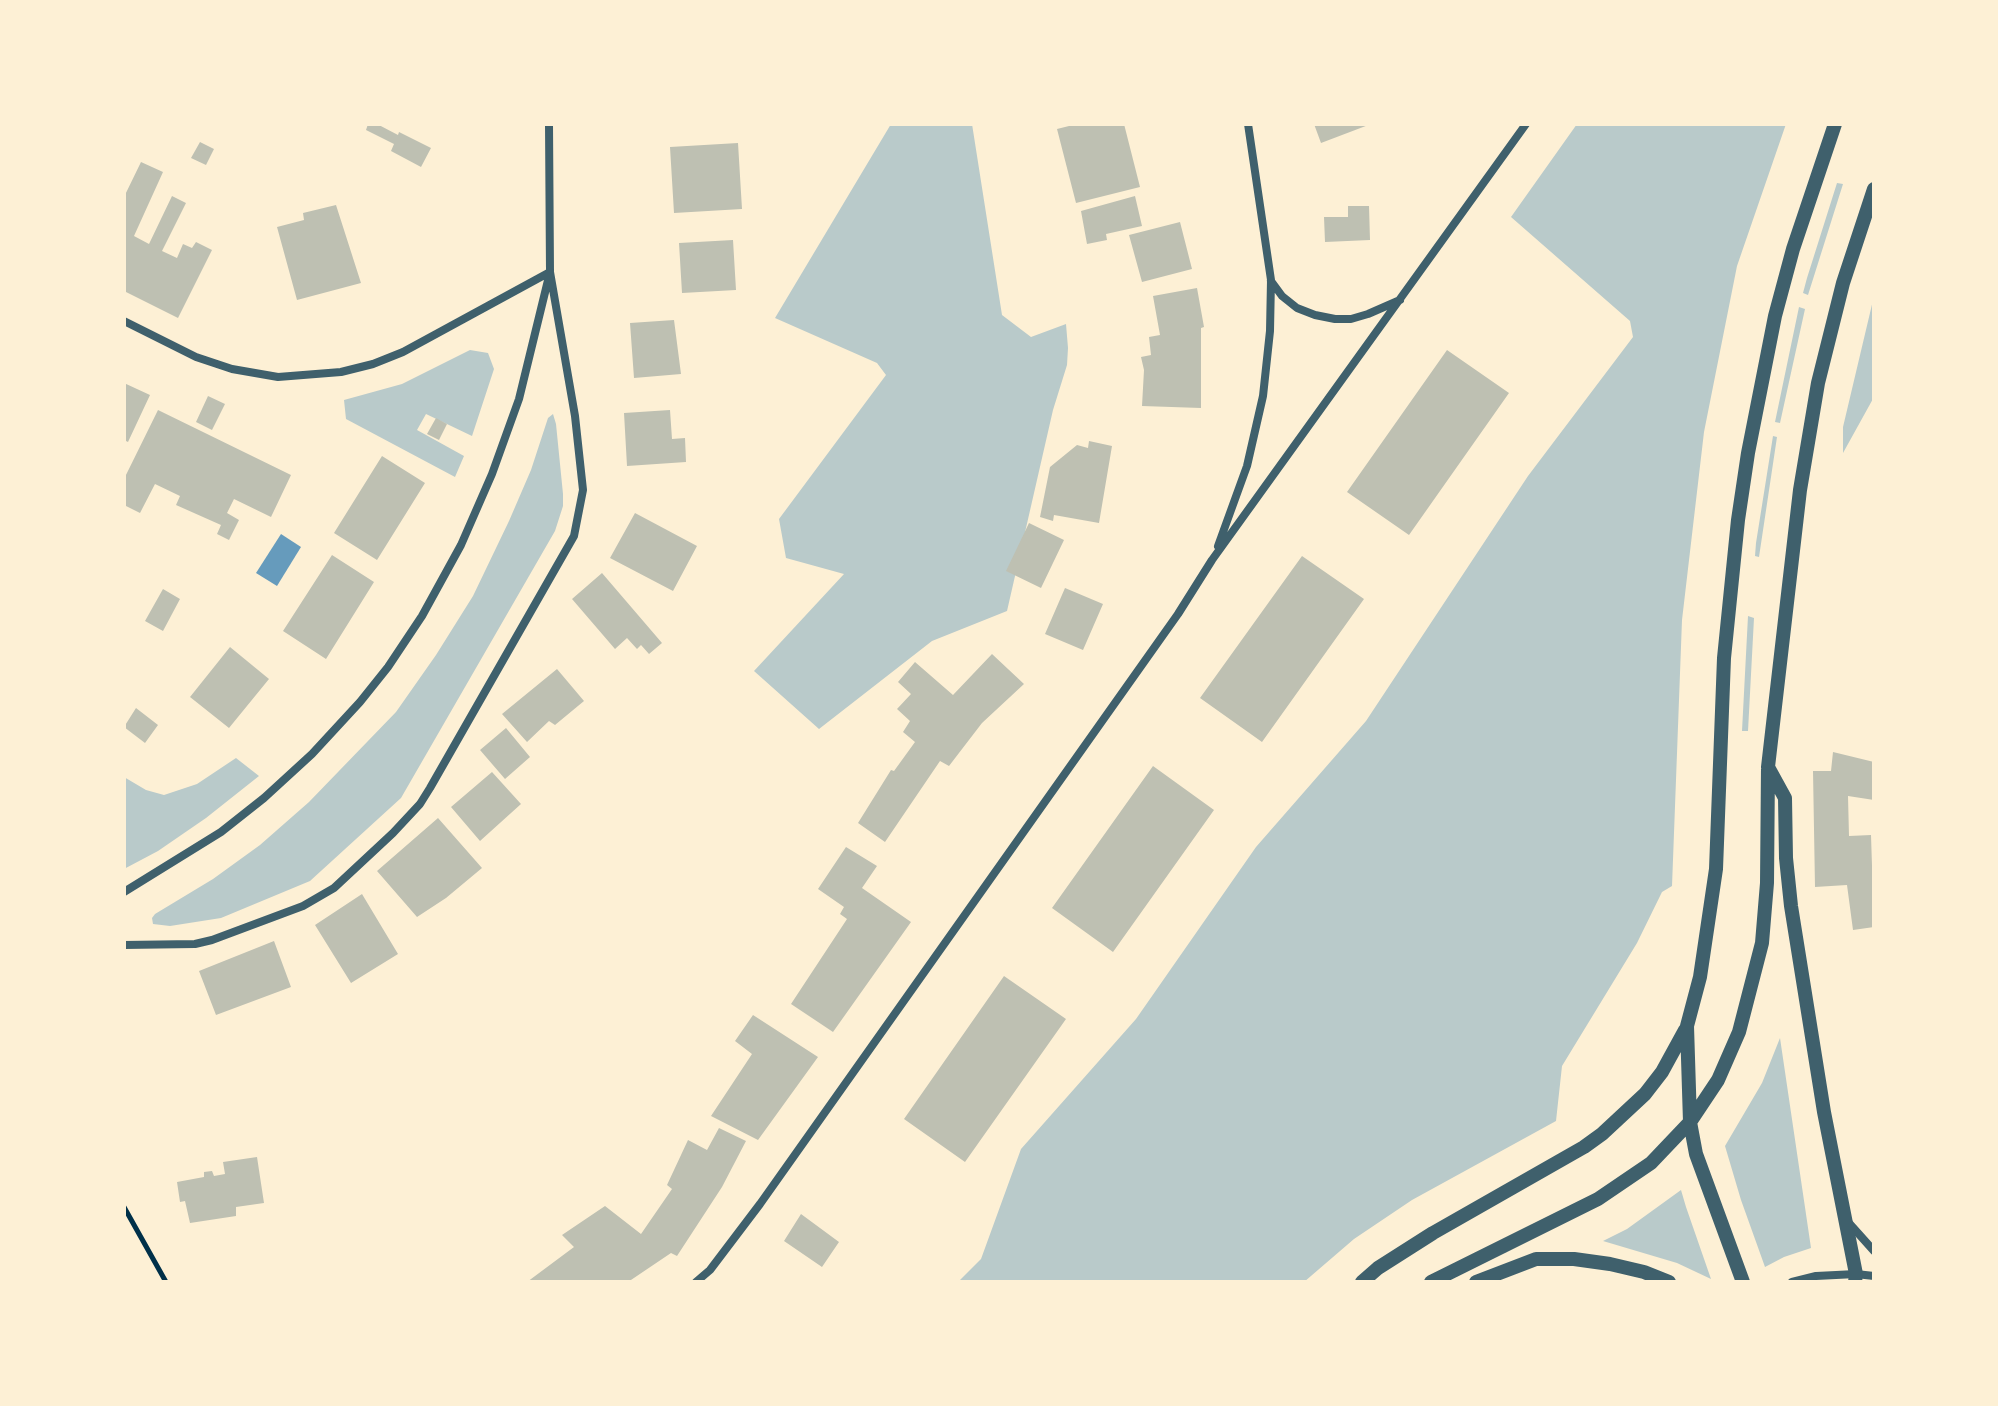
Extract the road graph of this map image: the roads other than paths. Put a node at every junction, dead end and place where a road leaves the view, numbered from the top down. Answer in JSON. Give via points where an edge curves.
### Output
{"nodes":[{"id":1,"x":549,"y":124,"type":"edge"},
{"id":2,"x":1248,"y":124,"type":"edge"},
{"id":3,"x":1526,"y":124,"type":"edge"},
{"id":4,"x":1835,"y":124,"type":"edge"},
{"id":5,"x":1874,"y":189,"type":"edge"},
{"id":6,"x":550,"y":272,"type":"junction"},
{"id":7,"x":1271,"y":280,"type":"junction"},
{"id":8,"x":1402,"y":300,"type":"junction"},
{"id":9,"x":124,"y":321,"type":"edge"},
{"id":10,"x":1212,"y":560,"type":"junction"},
{"id":11,"x":1768,"y":767,"type":"junction"},
{"id":12,"x":124,"y":892,"type":"edge"},
{"id":13,"x":124,"y":945,"type":"edge"},
{"id":14,"x":1687,"y":1026,"type":"junction"},
{"id":15,"x":1690,"y":1122,"type":"junction"},
{"id":16,"x":1846,"y":1219,"type":"junction"},
{"id":17,"x":1874,"y":1251,"type":"edge"},
{"id":18,"x":1874,"y":1276,"type":"edge"},
{"id":19,"x":1855,"y":1278,"type":"edge"},
{"id":20,"x":696,"y":1282,"type":"edge"},
{"id":21,"x":1362,"y":1282,"type":"edge"},
{"id":22,"x":1431,"y":1282,"type":"edge"},
{"id":23,"x":1476,"y":1282,"type":"edge"},
{"id":24,"x":1669,"y":1282,"type":"edge"},
{"id":25,"x":1743,"y":1282,"type":"edge"},
{"id":26,"x":1792,"y":1282,"type":"edge"}],
"edges":[{"from":1,"to":6,"type":"street"},
{"from":2,"to":7,"type":"street"},
{"from":3,"to":8,"type":"street"},
{"from":4,"to":14,"type":"street","via":[[1775,316],[1748,453],[1724,658],[1716,869]]},
{"from":5,"to":11,"type":"street","via":[[1818,383],[1796,516]]},
{"from":6,"to":9,"type":"street","via":[[403,352],[341,372],[278,377],[232,369]]},
{"from":6,"to":12,"type":"street","via":[[519,399],[492,474],[461,545],[388,667],[347,717],[264,798],[221,832]]},
{"from":6,"to":13,"type":"street","via":[[575,416],[583,490],[579,522],[420,804],[334,888],[303,906],[195,944]]},
{"from":7,"to":8,"type":"street","via":[[1297,308],[1335,319],[1351,319]]},
{"from":7,"to":10,"type":"street","via":[[1263,396],[1247,466]]},
{"from":8,"to":10,"type":"street"},
{"from":10,"to":20,"type":"street","via":[[760,1204]]},
{"from":11,"to":15,"type":"street","via":[[1762,943],[1739,1032],[1718,1080]]},
{"from":11,"to":16,"type":"street","via":[[1785,798],[1786,858],[1808,1015]]},
{"from":14,"to":15,"type":"street"},
{"from":14,"to":21,"type":"street","via":[[1662,1072],[1609,1129],[1433,1233]]},
{"from":15,"to":22,"type":"street","via":[[1620,1186]]},
{"from":15,"to":25,"type":"street"},
{"from":16,"to":17,"type":"street"},
{"from":16,"to":19,"type":"street"},
{"from":18,"to":19,"type":"street"},
{"from":19,"to":26,"type":"street","via":[[1816,1276]]},
{"from":23,"to":24,"type":"street","via":[[1536,1259],[1610,1264]]}]}
